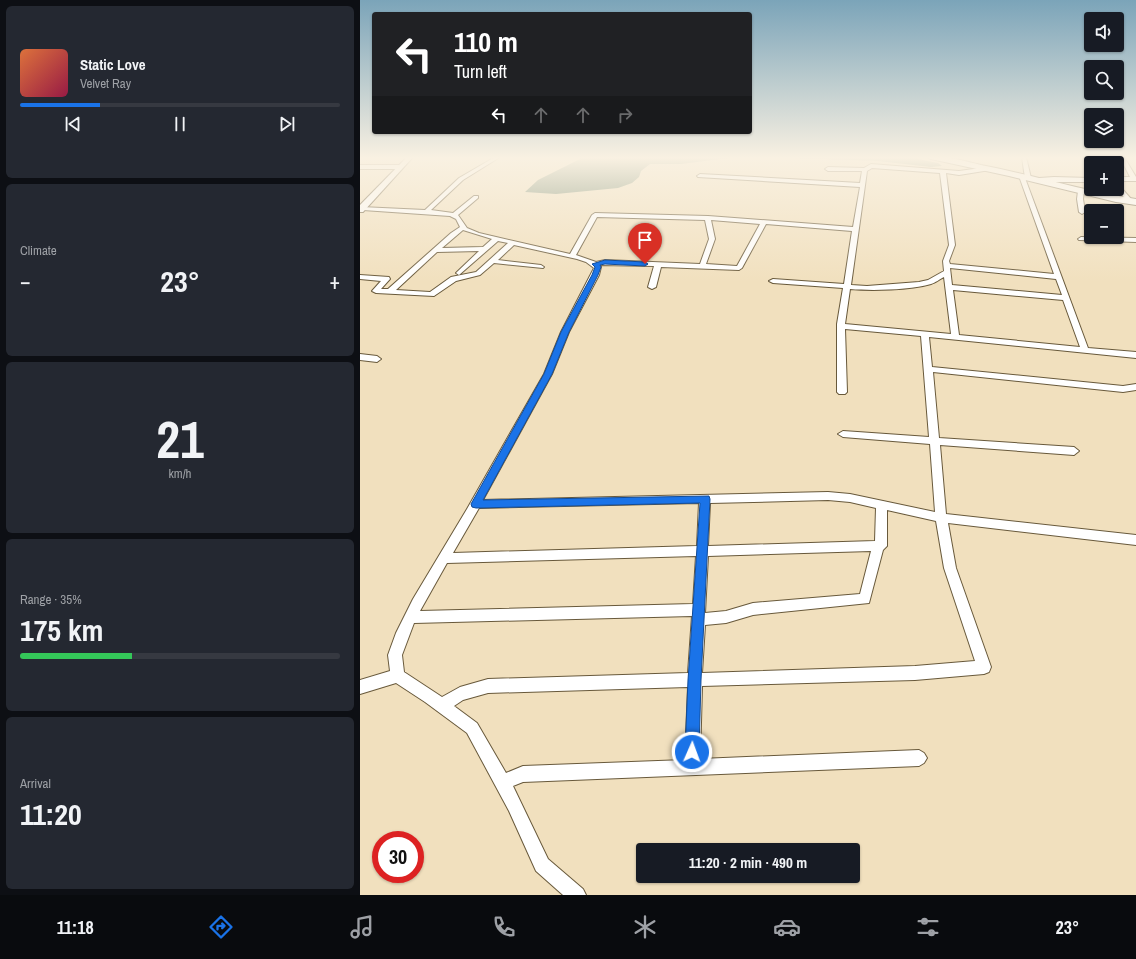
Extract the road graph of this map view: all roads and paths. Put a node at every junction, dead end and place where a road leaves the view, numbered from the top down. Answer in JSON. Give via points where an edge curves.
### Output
{"nodes":[{"id":1,"x":440,"y":199,"type":"edge"},
{"id":2,"x":474,"y":199,"type":"edge"},
{"id":3,"x":860,"y":199,"type":"edge"},
{"id":4,"x":946,"y":199,"type":"edge"},
{"id":5,"x":1032,"y":199,"type":"edge"},
{"id":6,"x":1080,"y":199,"type":"edge"},
{"id":7,"x":1115,"y":199,"type":"edge"},
{"id":8,"x":1134,"y":204,"type":"edge"},
{"id":9,"x":362,"y":206,"type":"edge"},
{"id":10,"x":427,"y":211,"type":"junction"},
{"id":11,"x":1082,"y":212,"type":"dead end"},
{"id":12,"x":454,"y":215,"type":"junction"},
{"id":13,"x":708,"y":218,"type":"junction"},
{"id":14,"x":764,"y":222,"type":"junction"},
{"id":15,"x":464,"y":228,"type":"junction"},
{"id":16,"x":855,"y":229,"type":"junction"},
{"id":17,"x":496,"y":239,"type":"junction"},
{"id":18,"x":1081,"y":239,"type":"dead end"},
{"id":19,"x":1136,"y":240,"type":"edge"},
{"id":20,"x":513,"y":242,"type":"junction"},
{"id":21,"x":484,"y":249,"type":"junction"},
{"id":22,"x":436,"y":250,"type":"junction"},
{"id":23,"x":573,"y":255,"type":"junction"},
{"id":24,"x":542,"y":260,"type":"junction"},
{"id":25,"x":493,"y":261,"type":"junction"},
{"id":26,"x":595,"y":264,"type":"junction"},
{"id":27,"x":658,"y":264,"type":"junction"},
{"id":28,"x":702,"y":266,"type":"junction"},
{"id":29,"x":947,"y":269,"type":"junction"},
{"id":30,"x":459,"y":273,"type":"dead end"},
{"id":31,"x":360,"y":277,"type":"edge"},
{"id":32,"x":1059,"y":277,"type":"junction"},
{"id":33,"x":773,"y":281,"type":"dead end"},
{"id":34,"x":652,"y":287,"type":"dead end"},
{"id":35,"x":846,"y":287,"type":"junction"},
{"id":36,"x":949,"y":287,"type":"junction"},
{"id":37,"x":392,"y":291,"type":"junction"},
{"id":38,"x":1066,"y":298,"type":"junction"},
{"id":39,"x":841,"y":326,"type":"junction"},
{"id":40,"x":925,"y":334,"type":"junction"},
{"id":41,"x":955,"y":337,"type":"junction"},
{"id":42,"x":1085,"y":350,"type":"junction"},
{"id":43,"x":1136,"y":355,"type":"edge"},
{"id":44,"x":360,"y":357,"type":"edge"},
{"id":45,"x":377,"y":359,"type":"dead end"},
{"id":46,"x":928,"y":369,"type":"junction"},
{"id":47,"x":1136,"y":387,"type":"edge"},
{"id":48,"x":842,"y":392,"type":"dead end"},
{"id":49,"x":843,"y":434,"type":"dead end"},
{"id":50,"x":934,"y":441,"type":"junction"},
{"id":51,"x":1074,"y":451,"type":"dead end"},
{"id":52,"x":706,"y":499,"type":"junction"},
{"id":53,"x":476,"y":504,"type":"junction"},
{"id":54,"x":882,"y":505,"type":"junction"},
{"id":55,"x":941,"y":518,"type":"junction"},
{"id":56,"x":1136,"y":540,"type":"edge"},
{"id":57,"x":878,"y":546,"type":"junction"},
{"id":58,"x":702,"y":551,"type":"junction"},
{"id":59,"x":444,"y":558,"type":"junction"},
{"id":60,"x":699,"y":615,"type":"junction"},
{"id":61,"x":410,"y":617,"type":"junction"},
{"id":62,"x":397,"y":676,"type":"junction"},
{"id":63,"x":695,"y":680,"type":"junction"},
{"id":64,"x":360,"y":687,"type":"edge"},
{"id":65,"x":442,"y":706,"type":"junction"},
{"id":66,"x":919,"y":758,"type":"dead end"},
{"id":67,"x":692,"y":767,"type":"junction"},
{"id":68,"x":502,"y":783,"type":"junction"},
{"id":69,"x":577,"y":895,"type":"edge"}],
"edges":[{"from":1,"to":10,"type":"street"},
{"from":2,"to":12,"type":"street"},
{"from":3,"to":16,"type":"street"},
{"from":4,"to":29,"type":"street","via":[[952,245],[948,254]]},
{"from":5,"to":32,"type":"street"},
{"from":6,"to":11,"type":"street"},
{"from":7,"to":8,"type":"main road"},
{"from":9,"to":10,"type":"street"},
{"from":10,"to":12,"type":"street"},
{"from":12,"to":15,"type":"street"},
{"from":13,"to":14,"type":"street"},
{"from":13,"to":23,"type":"street","via":[[595,215]]},
{"from":13,"to":28,"type":"street","via":[[712,239]]},
{"from":14,"to":16,"type":"street"},
{"from":14,"to":28,"type":"street","via":[[739,268]]},
{"from":15,"to":17,"type":"street"},
{"from":15,"to":22,"type":"street","via":[[452,234]]},
{"from":16,"to":35,"type":"street"},
{"from":17,"to":20,"type":"street"},
{"from":17,"to":21,"type":"street"},
{"from":18,"to":19,"type":"street"},
{"from":20,"to":24,"type":"street"},
{"from":20,"to":25,"type":"street"},
{"from":21,"to":22,"type":"street"},
{"from":21,"to":30,"type":"street"},
{"from":22,"to":37,"type":"street"},
{"from":23,"to":24,"type":"street"},
{"from":23,"to":26,"type":"street"},
{"from":24,"to":25,"type":"street"},
{"from":25,"to":37,"type":"street","via":[[478,274],[454,279],[431,294]]},
{"from":26,"to":27,"type":"street"},
{"from":26,"to":53,"type":"street","via":[[598,267],[595,275],[565,332],[548,374]]},
{"from":27,"to":28,"type":"street"},
{"from":27,"to":34,"type":"street"},
{"from":29,"to":32,"type":"street"},
{"from":29,"to":35,"type":"street","via":[[930,282],[919,284]]},
{"from":29,"to":36,"type":"street"},
{"from":31,"to":37,"type":"street","via":[[386,279],[376,291]]},
{"from":32,"to":38,"type":"street"},
{"from":33,"to":35,"type":"street"},
{"from":35,"to":39,"type":"street"},
{"from":36,"to":38,"type":"street"},
{"from":36,"to":41,"type":"street"},
{"from":38,"to":42,"type":"street"},
{"from":39,"to":40,"type":"street"},
{"from":39,"to":48,"type":"street"},
{"from":40,"to":41,"type":"street"},
{"from":40,"to":46,"type":"street"},
{"from":41,"to":42,"type":"street"},
{"from":42,"to":43,"type":"street"},
{"from":44,"to":45,"type":"street"},
{"from":46,"to":47,"type":"street","via":[[1123,389]]},
{"from":46,"to":50,"type":"street"},
{"from":49,"to":50,"type":"street"},
{"from":50,"to":51,"type":"street"},
{"from":50,"to":55,"type":"street"},
{"from":52,"to":53,"type":"street"},
{"from":52,"to":54,"type":"street","via":[[828,496]]},
{"from":52,"to":58,"type":"street"},
{"from":53,"to":59,"type":"street"},
{"from":54,"to":55,"type":"street"},
{"from":54,"to":57,"type":"street","via":[[881,546]]},
{"from":55,"to":56,"type":"street"},
{"from":55,"to":63,"type":"street","via":[[950,568],[984,667],[915,674]]},
{"from":57,"to":58,"type":"street"},
{"from":57,"to":60,"type":"street","via":[[865,599],[753,609],[726,617]]},
{"from":58,"to":59,"type":"street"},
{"from":58,"to":60,"type":"street"},
{"from":59,"to":61,"type":"street"},
{"from":60,"to":61,"type":"street"},
{"from":60,"to":63,"type":"street"},
{"from":61,"to":62,"type":"street","via":[[395,655]]},
{"from":62,"to":64,"type":"street"},
{"from":62,"to":65,"type":"street"},
{"from":63,"to":65,"type":"street","via":[[488,686],[460,694]]},
{"from":63,"to":67,"type":"street"},
{"from":65,"to":68,"type":"street","via":[[472,728]]},
{"from":66,"to":67,"type":"street"},
{"from":67,"to":68,"type":"street","via":[[523,774]]},
{"from":68,"to":69,"type":"street","via":[[515,804],[542,865]]}]}
